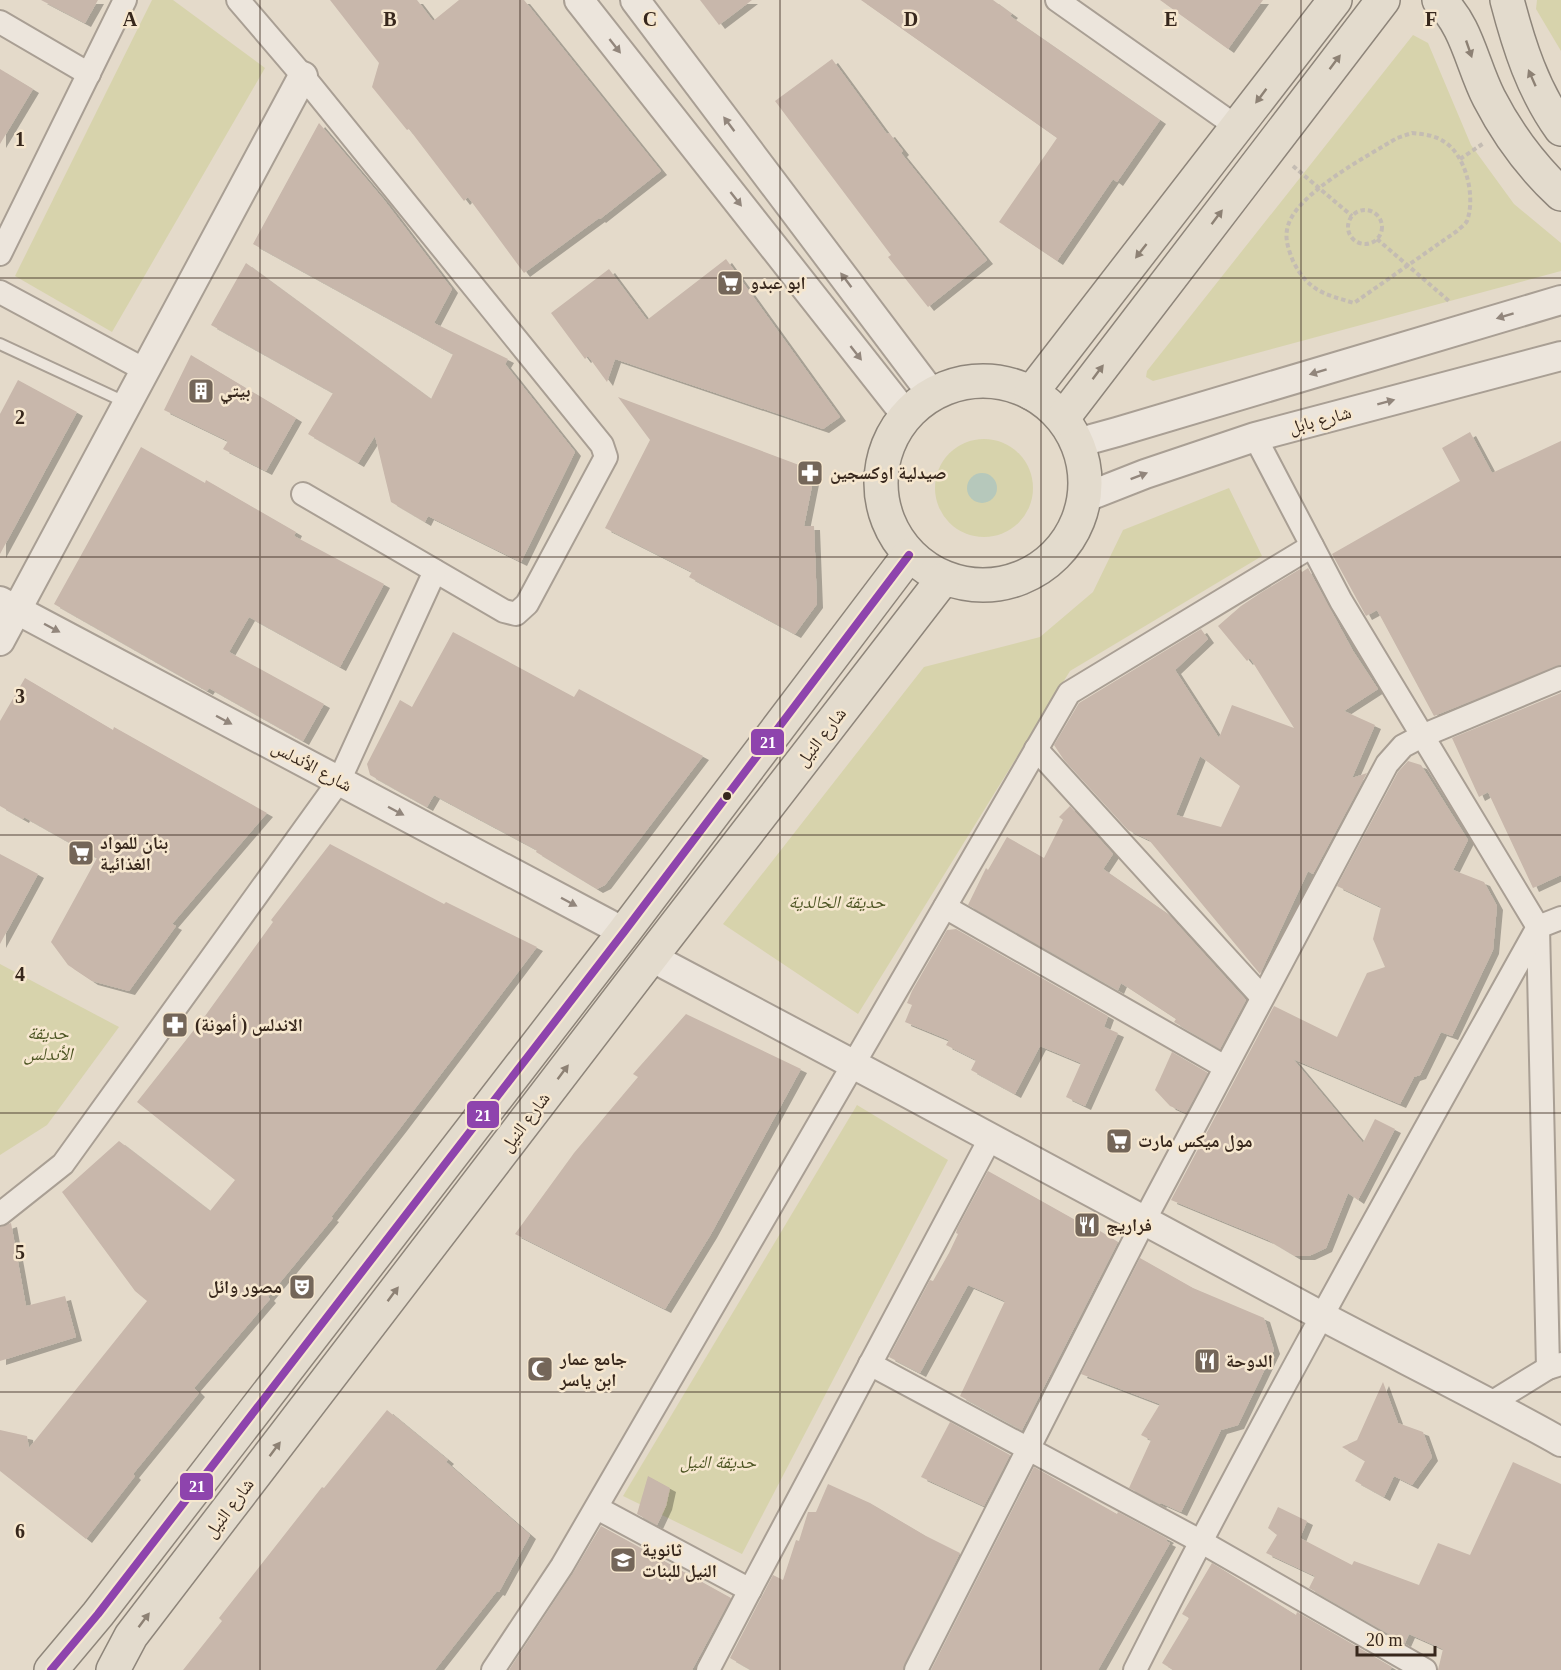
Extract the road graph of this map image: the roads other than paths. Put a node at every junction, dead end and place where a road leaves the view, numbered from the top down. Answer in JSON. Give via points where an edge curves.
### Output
{"nodes":[{"id":1,"x":125,"y":0,"type":"edge"},
{"id":2,"x":239,"y":0,"type":"edge"},
{"id":3,"x":579,"y":0,"type":"edge"},
{"id":4,"x":635,"y":0,"type":"edge"},
{"id":5,"x":1057,"y":0,"type":"edge"},
{"id":6,"x":1335,"y":0,"type":"edge"},
{"id":7,"x":1383,"y":0,"type":"edge"},
{"id":8,"x":1438,"y":0,"type":"edge"},
{"id":9,"x":1507,"y":0,"type":"edge"},
{"id":10,"x":0,"y":21,"type":"edge"},
{"id":11,"x":89,"y":74,"type":"junction"},
{"id":12,"x":303,"y":76,"type":"junction"},
{"id":13,"x":1237,"y":127,"type":"junction"},
{"id":14,"x":1561,"y":129,"type":"edge"},
{"id":15,"x":1561,"y":194,"type":"edge"},
{"id":16,"x":0,"y":254,"type":"edge"},
{"id":17,"x":0,"y":292,"type":"edge"},
{"id":18,"x":1561,"y":300,"type":"edge"},
{"id":19,"x":0,"y":344,"type":"edge"},
{"id":20,"x":1561,"y":356,"type":"edge"},
{"id":21,"x":146,"y":370,"type":"junction"},
{"id":22,"x":1031,"y":393,"type":"junction"},
{"id":23,"x":932,"y":394,"type":"junction"},
{"id":24,"x":127,"y":403,"type":"junction"},
{"id":25,"x":906,"y":416,"type":"junction"},
{"id":26,"x":1070,"y":430,"type":"junction"},
{"id":27,"x":1256,"y":437,"type":"junction"},
{"id":28,"x":303,"y":494,"type":"dead end"},
{"id":29,"x":1084,"y":498,"type":"junction"},
{"id":30,"x":1312,"y":546,"type":"junction"},
{"id":31,"x":909,"y":555,"type":"junction"},
{"id":32,"x":435,"y":571,"type":"junction"},
{"id":33,"x":944,"y":579,"type":"junction"},
{"id":34,"x":8,"y":605,"type":"edge"},
{"id":35,"x":0,"y":641,"type":"edge"},
{"id":36,"x":1561,"y":678,"type":"edge"},
{"id":37,"x":1422,"y":736,"type":"junction"},
{"id":38,"x":1036,"y":749,"type":"junction"},
{"id":39,"x":339,"y":781,"type":"junction"},
{"id":40,"x":945,"y":907,"type":"junction"},
{"id":41,"x":1561,"y":918,"type":"edge"},
{"id":42,"x":1538,"y":927,"type":"junction"},
{"id":43,"x":624,"y":932,"type":"junction"},
{"id":44,"x":651,"y":957,"type":"junction"},
{"id":45,"x":1262,"y":997,"type":"junction"},
{"id":46,"x":854,"y":1065,"type":"junction"},
{"id":47,"x":1225,"y":1067,"type":"junction"},
{"id":48,"x":991,"y":1137,"type":"junction"},
{"id":49,"x":0,"y":1214,"type":"edge"},
{"id":50,"x":1145,"y":1219,"type":"junction"},
{"id":51,"x":1321,"y":1316,"type":"junction"},
{"id":52,"x":870,"y":1364,"type":"junction"},
{"id":53,"x":1555,"y":1366,"type":"edge"},
{"id":54,"x":1491,"y":1403,"type":"junction"},
{"id":55,"x":1561,"y":1442,"type":"edge"},
{"id":56,"x":1028,"y":1449,"type":"junction"},
{"id":57,"x":597,"y":1508,"type":"junction"},
{"id":58,"x":1200,"y":1541,"type":"junction"},
{"id":59,"x":750,"y":1590,"type":"junction"},
{"id":60,"x":51,"y":1670,"type":"edge"},
{"id":61,"x":113,"y":1670,"type":"edge"},
{"id":62,"x":493,"y":1670,"type":"edge"},
{"id":63,"x":708,"y":1670,"type":"edge"},
{"id":64,"x":916,"y":1670,"type":"edge"},
{"id":65,"x":1135,"y":1670,"type":"edge"},
{"id":66,"x":1425,"y":1670,"type":"edge"}],
"edges":[{"from":1,"to":11,"type":"street"},
{"from":2,"to":12,"type":"street"},
{"from":3,"to":25,"type":"street","one_way":true},
{"from":23,"to":4,"type":"street","one_way":true},
{"from":5,"to":13,"type":"street"},
{"from":6,"to":13,"type":"main road","one_way":true},
{"from":26,"to":7,"type":"main road","one_way":true},
{"from":8,"to":15,"type":"main road","one_way":true,"via":[[1456,18],[1488,97],[1506,128]]},
{"from":14,"to":9,"type":"main road","one_way":true,"via":[[1528,69]]},
{"from":10,"to":11,"type":"street"},
{"from":11,"to":16,"type":"street"},
{"from":12,"to":21,"type":"street"},
{"from":12,"to":32,"type":"street","via":[[602,445],[606,457],[527,604],[516,614]]},
{"from":13,"to":22,"type":"main road","one_way":true},
{"from":17,"to":21,"type":"street"},
{"from":18,"to":26,"type":"street","one_way":true,"via":[[1146,424]]},
{"from":19,"to":24,"type":"lane"},
{"from":27,"to":20,"type":"street","name":"شارع بابل","one_way":true},
{"from":21,"to":24,"type":"street"},
{"from":22,"to":23,"type":"main road","via":[[994,381],[966,382]]},
{"from":22,"to":26,"type":"main road"},
{"from":23,"to":25,"type":"main road"},
{"from":24,"to":34,"type":"street"},
{"from":25,"to":31,"type":"main road","via":[[885,452],[880,488],[887,522]]},
{"from":26,"to":29,"type":"main road","via":[[1082,458]]},
{"from":29,"to":27,"type":"street","name":"شارع بابل","one_way":true},
{"from":27,"to":30,"type":"street"},
{"from":28,"to":32,"type":"street"},
{"from":29,"to":33,"type":"main road","via":[[1066,542],[1044,566],[1016,581],[985,586]]},
{"from":30,"to":37,"type":"street"},
{"from":30,"to":38,"type":"street","via":[[1069,693]]},
{"from":31,"to":33,"type":"main road"},
{"from":31,"to":43,"type":"main road","name":"شارع النيل"},
{"from":32,"to":39,"type":"street"},
{"from":33,"to":44,"type":"main road","name":"شارع النيل"},
{"from":34,"to":35,"type":"street"},
{"from":34,"to":39,"type":"street","name":"شارع الأندلس","one_way":true},
{"from":36,"to":37,"type":"street"},
{"from":37,"to":42,"type":"street"},
{"from":37,"to":45,"type":"street","via":[[1403,746],[1387,764]]},
{"from":38,"to":40,"type":"street"},
{"from":38,"to":45,"type":"street"},
{"from":39,"to":43,"type":"street","name":"شارع الأندلس","one_way":true},
{"from":39,"to":49,"type":"street","via":[[63,1164]]},
{"from":40,"to":46,"type":"street"},
{"from":40,"to":47,"type":"street"},
{"from":41,"to":42,"type":"street"},
{"from":42,"to":51,"type":"street"},
{"from":42,"to":53,"type":"street"},
{"from":43,"to":60,"type":"main road","name":"شارع النيل"},
{"from":44,"to":46,"type":"street"},
{"from":61,"to":44,"type":"main road","name":"شارع النيل","one_way":true,"via":[[131,1636]]},
{"from":45,"to":47,"type":"street"},
{"from":46,"to":48,"type":"street"},
{"from":46,"to":57,"type":"street"},
{"from":47,"to":50,"type":"street"},
{"from":48,"to":50,"type":"street"},
{"from":48,"to":52,"type":"street"},
{"from":50,"to":51,"type":"street"},
{"from":50,"to":56,"type":"street"},
{"from":51,"to":54,"type":"street"},
{"from":51,"to":58,"type":"street"},
{"from":52,"to":56,"type":"street"},
{"from":52,"to":59,"type":"street"},
{"from":53,"to":54,"type":"street"},
{"from":54,"to":55,"type":"street"},
{"from":56,"to":58,"type":"street"},
{"from":56,"to":64,"type":"street"},
{"from":57,"to":59,"type":"street"},
{"from":57,"to":62,"type":"street"},
{"from":58,"to":65,"type":"street"},
{"from":58,"to":66,"type":"street"},
{"from":59,"to":63,"type":"street"}]}
